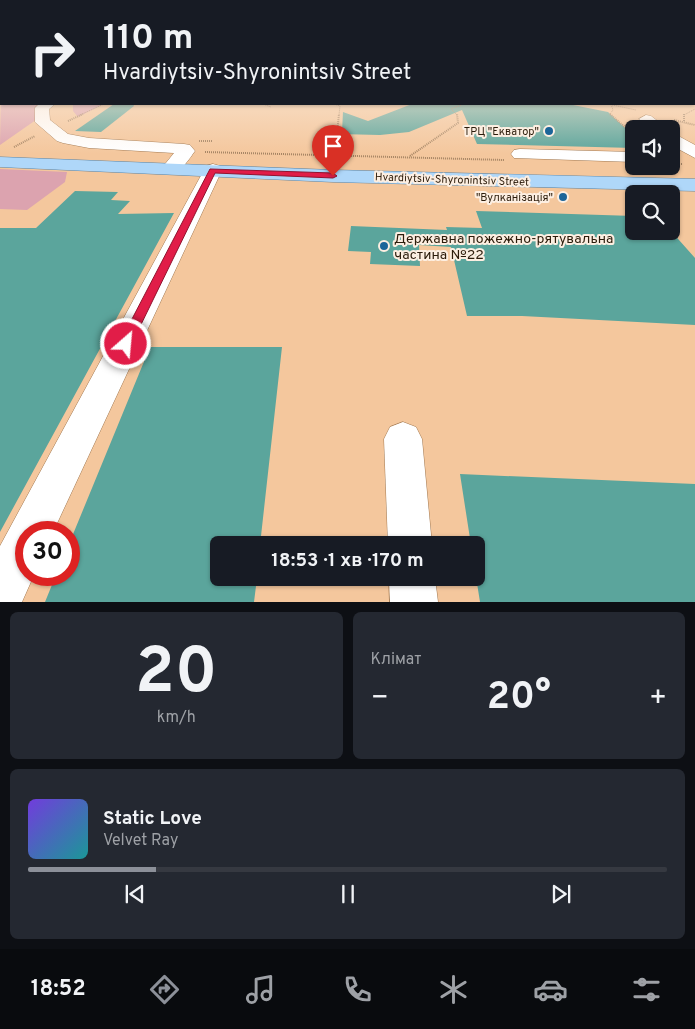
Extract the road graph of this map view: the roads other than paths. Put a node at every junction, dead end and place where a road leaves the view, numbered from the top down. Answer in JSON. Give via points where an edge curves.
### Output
{"nodes":[{"id":1,"x":46,"y":105,"type":"edge"},
{"id":2,"x":680,"y":142,"type":"edge"},
{"id":3,"x":695,"y":153,"type":"edge"},
{"id":4,"x":6,"y":156,"type":"edge"},
{"id":5,"x":513,"y":157,"type":"road end"},
{"id":6,"x":625,"y":157,"type":"edge"},
{"id":7,"x":680,"y":158,"type":"edge"},
{"id":8,"x":695,"y":159,"type":"edge"},
{"id":9,"x":170,"y":169,"type":"junction"},
{"id":10,"x":213,"y":170,"type":"junction"},
{"id":11,"x":695,"y":185,"type":"edge"},
{"id":12,"x":403,"y":439,"type":"dead end"},
{"id":13,"x":37,"y":521,"type":"edge"},
{"id":14,"x":409,"y":536,"type":"edge"},
{"id":15,"x":15,"y":564,"type":"edge"},
{"id":16,"x":413,"y":586,"type":"edge"},
{"id":17,"x":0,"y":595,"type":"edge"},
{"id":18,"x":414,"y":602,"type":"edge"}],
"edges":[{"from":1,"to":9,"type":"street","via":[[42,108],[44,122],[64,138],[88,143],[181,148],[186,152]]},
{"from":2,"to":3,"type":"street"},
{"from":4,"to":9,"type":"main road","name":"Hvardiytsiv-Shyronintsiv Street"},
{"from":5,"to":6,"type":"street"},
{"from":7,"to":8,"type":"street"},
{"from":9,"to":10,"type":"main road","name":"Hvardiytsiv-Shyronintsiv Street"},
{"from":10,"to":11,"type":"main road","name":"Hvardiytsiv-Shyronintsiv Street"},
{"from":10,"to":13,"type":"street"},
{"from":12,"to":14,"type":"street"},
{"from":15,"to":17,"type":"street"},
{"from":16,"to":18,"type":"street"}]}
